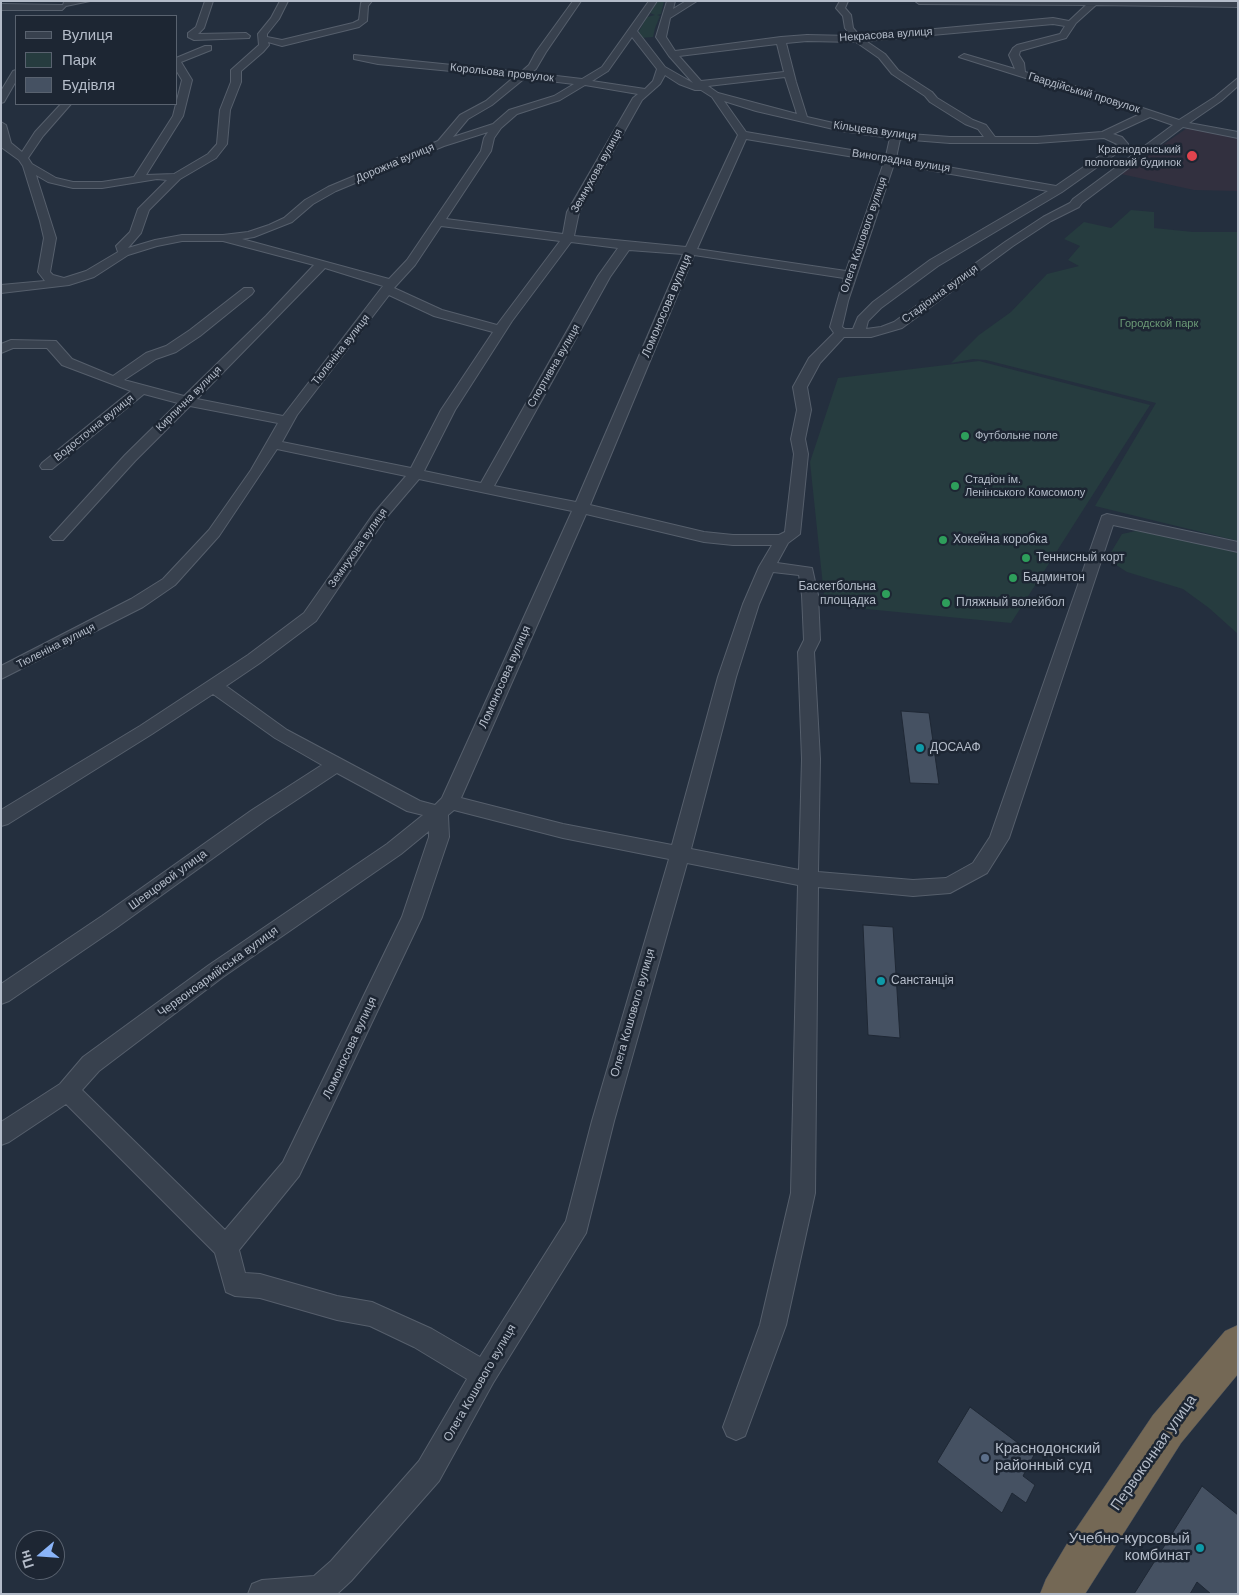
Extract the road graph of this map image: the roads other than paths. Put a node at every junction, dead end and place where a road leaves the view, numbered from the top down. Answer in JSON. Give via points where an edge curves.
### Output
{"nodes":[{"id":1,"x":86,"y":1,"type":"edge"},
{"id":2,"x":209,"y":1,"type":"edge"},
{"id":3,"x":284,"y":1,"type":"edge"},
{"id":4,"x":368,"y":1,"type":"edge"},
{"id":5,"x":577,"y":1,"type":"edge"},
{"id":6,"x":671,"y":1,"type":"edge"},
{"id":7,"x":693,"y":1,"type":"edge"},
{"id":8,"x":844,"y":1,"type":"edge"},
{"id":9,"x":919,"y":1,"type":"edge"},
{"id":10,"x":1096,"y":2,"type":"edge"},
{"id":11,"x":1237,"y":2,"type":"edge"},
{"id":12,"x":66,"y":4,"type":"edge"},
{"id":13,"x":3,"y":9,"type":"edge"},
{"id":14,"x":657,"y":13,"type":"edge"},
{"id":15,"x":57,"y":15,"type":"edge"},
{"id":16,"x":1070,"y":24,"type":"junction"},
{"id":17,"x":246,"y":36,"type":"junction"},
{"id":18,"x":262,"y":36,"type":"junction"},
{"id":19,"x":635,"y":36,"type":"junction"},
{"id":20,"x":662,"y":38,"type":"junction"},
{"id":21,"x":858,"y":38,"type":"junction"},
{"id":22,"x":781,"y":40,"type":"junction"},
{"id":23,"x":184,"y":47,"type":"dead end"},
{"id":24,"x":208,"y":48,"type":"junction"},
{"id":25,"x":647,"y":51,"type":"junction"},
{"id":26,"x":670,"y":51,"type":"junction"},
{"id":27,"x":358,"y":57,"type":"dead end"},
{"id":28,"x":964,"y":57,"type":"dead end"},
{"id":29,"x":178,"y":60,"type":"edge"},
{"id":30,"x":178,"y":64,"type":"edge"},
{"id":31,"x":468,"y":69,"type":"junction"},
{"id":32,"x":687,"y":70,"type":"junction"},
{"id":33,"x":790,"y":74,"type":"junction"},
{"id":34,"x":1021,"y":74,"type":"junction"},
{"id":35,"x":523,"y":76,"type":"junction"},
{"id":36,"x":15,"y":77,"type":"edge"},
{"id":37,"x":659,"y":79,"type":"junction"},
{"id":38,"x":1238,"y":81,"type":"edge"},
{"id":39,"x":457,"y":82,"type":"dead end"},
{"id":40,"x":682,"y":82,"type":"junction"},
{"id":41,"x":585,"y":83,"type":"junction"},
{"id":42,"x":699,"y":84,"type":"junction"},
{"id":43,"x":715,"y":94,"type":"junction"},
{"id":44,"x":1,"y":100,"type":"edge"},
{"id":45,"x":65,"y":105,"type":"edge"},
{"id":46,"x":1150,"y":113,"type":"junction"},
{"id":47,"x":803,"y":119,"type":"junction"},
{"id":48,"x":1182,"y":124,"type":"junction"},
{"id":49,"x":1,"y":126,"type":"edge"},
{"id":50,"x":497,"y":126,"type":"junction"},
{"id":51,"x":743,"y":134,"type":"junction"},
{"id":52,"x":1104,"y":135,"type":"junction"},
{"id":53,"x":1238,"y":135,"type":"edge"},
{"id":54,"x":896,"y":136,"type":"junction"},
{"id":55,"x":992,"y":140,"type":"junction"},
{"id":56,"x":442,"y":143,"type":"junction"},
{"id":57,"x":3,"y":144,"type":"edge"},
{"id":58,"x":890,"y":160,"type":"junction"},
{"id":59,"x":26,"y":162,"type":"junction"},
{"id":60,"x":176,"y":177,"type":"junction"},
{"id":61,"x":138,"y":178,"type":"junction"},
{"id":62,"x":1058,"y":190,"type":"junction"},
{"id":63,"x":440,"y":222,"type":"junction"},
{"id":64,"x":223,"y":238,"type":"junction"},
{"id":65,"x":568,"y":238,"type":"junction"},
{"id":66,"x":626,"y":246,"type":"junction"},
{"id":67,"x":690,"y":252,"type":"junction"},
{"id":68,"x":124,"y":253,"type":"junction"},
{"id":69,"x":322,"y":264,"type":"junction"},
{"id":70,"x":850,"y":275,"type":"junction"},
{"id":71,"x":65,"y":282,"type":"junction"},
{"id":72,"x":389,"y":287,"type":"junction"},
{"id":73,"x":1,"y":290,"type":"edge"},
{"id":74,"x":248,"y":291,"type":"dead end"},
{"id":75,"x":500,"y":330,"type":"junction"},
{"id":76,"x":841,"y":333,"type":"junction"},
{"id":77,"x":858,"y":334,"type":"junction"},
{"id":78,"x":6,"y":346,"type":"edge"},
{"id":79,"x":114,"y":381,"type":"junction"},
{"id":80,"x":142,"y":390,"type":"junction"},
{"id":81,"x":187,"y":401,"type":"junction"},
{"id":82,"x":287,"y":421,"type":"junction"},
{"id":83,"x":273,"y":444,"type":"junction"},
{"id":84,"x":47,"y":466,"type":"dead end"},
{"id":85,"x":415,"y":474,"type":"junction"},
{"id":86,"x":485,"y":489,"type":"junction"},
{"id":87,"x":581,"y":508,"type":"junction"},
{"id":88,"x":58,"y":537,"type":"dead end"},
{"id":89,"x":782,"y":540,"type":"junction"},
{"id":90,"x":1238,"y":547,"type":"edge"},
{"id":91,"x":767,"y":567,"type":"junction"},
{"id":92,"x":1,"y":673,"type":"edge"},
{"id":93,"x":214,"y":686,"type":"junction"},
{"id":94,"x":336,"y":765,"type":"junction"},
{"id":95,"x":444,"y":808,"type":"junction"},
{"id":96,"x":1,"y":819,"type":"edge"},
{"id":97,"x":680,"y":853,"type":"junction"},
{"id":98,"x":808,"y":879,"type":"junction"},
{"id":99,"x":1,"y":995,"type":"edge"},
{"id":100,"x":68,"y":1091,"type":"junction"},
{"id":101,"x":1,"y":1135,"type":"edge"},
{"id":102,"x":226,"y":1247,"type":"junction"},
{"id":103,"x":1238,"y":1344,"type":"edge"},
{"id":104,"x":484,"y":1374,"type":"junction"},
{"id":105,"x":736,"y":1427,"type":"dead end"},
{"id":106,"x":262,"y":1594,"type":"edge"},
{"id":107,"x":1061,"y":1594,"type":"edge"}],
"edges":[{"from":1,"to":12,"type":"street"},
{"from":2,"to":17,"type":"street","via":[[200,28],[191,35]]},
{"from":3,"to":18,"type":"street"},
{"from":4,"to":18,"type":"street","via":[[364,5],[363,22],[356,25],[282,43]]},
{"from":5,"to":35,"type":"street","name":"Дорожна вулиця","via":[[533,67]]},
{"from":6,"to":14,"type":"street"},
{"from":7,"to":14,"type":"street"},
{"from":8,"to":21,"type":"street","via":[[840,8],[848,15],[849,28]]},
{"from":9,"to":10,"type":"street"},
{"from":10,"to":11,"type":"street"},
{"from":10,"to":16,"type":"street","name":"Гвардійський провулок"},
{"from":12,"to":13,"type":"street"},
{"from":12,"to":15,"type":"street"},
{"from":14,"to":19,"type":"street","name":"Тюленіна вулиця"},
{"from":14,"to":20,"type":"street"},
{"from":16,"to":21,"type":"street","name":"Некрасова вулиця","via":[[1053,21]]},
{"from":16,"to":34,"type":"street","name":"Гвардійський провулок","via":[[1062,36],[1016,50],[1014,55]]},
{"from":17,"to":18,"type":"street"},
{"from":17,"to":24,"type":"street"},
{"from":18,"to":60,"type":"street","via":[[264,45],[236,70],[236,82],[225,110],[222,144],[212,156]]},
{"from":19,"to":20,"type":"street"},
{"from":19,"to":25,"type":"street"},
{"from":19,"to":41,"type":"street","name":"Тюленіна вулиця","via":[[605,69]]},
{"from":20,"to":26,"type":"street","name":"Кільцева вулиця"},
{"from":21,"to":22,"type":"street","name":"Некрасова вулиця"},
{"from":21,"to":55,"type":"street","via":[[882,56],[895,72],[933,100],[982,127]]},
{"from":22,"to":26,"type":"street","name":"Некрасова вулиця"},
{"from":22,"to":33,"type":"street"},
{"from":23,"to":24,"type":"street"},
{"from":24,"to":29,"type":"street"},
{"from":25,"to":26,"type":"street","name":"Некрасова вулиця"},
{"from":25,"to":37,"type":"street"},
{"from":26,"to":32,"type":"street","name":"Кільцева вулиця"},
{"from":27,"to":31,"type":"street","name":"Корольова провулок"},
{"from":28,"to":34,"type":"street"},
{"from":30,"to":61,"type":"street","via":[[187,80],[178,116]]},
{"from":31,"to":35,"type":"street","name":"Корольова провулок"},
{"from":31,"to":39,"type":"street"},
{"from":32,"to":37,"type":"street"},
{"from":32,"to":42,"type":"street","name":"Кільцева вулиця"},
{"from":33,"to":42,"type":"street"},
{"from":33,"to":47,"type":"street"},
{"from":34,"to":46,"type":"street","name":"Гвардійський провулок"},
{"from":35,"to":41,"type":"street","name":"Корольова провулок"},
{"from":35,"to":56,"type":"street","name":"Дорожна вулиця","via":[[489,103],[464,117]]},
{"from":36,"to":44,"type":"street"},
{"from":37,"to":40,"type":"street"},
{"from":37,"to":40,"type":"street"},
{"from":37,"to":41,"type":"street","name":"Корольова провулок"},
{"from":37,"to":65,"type":"street","name":"Земнухова вулиця","via":[[638,98],[573,212]]},
{"from":38,"to":48,"type":"street","name":"Стадіонна вулиця"},
{"from":40,"to":43,"type":"street"},
{"from":41,"to":50,"type":"street","name":"Тюленіна вулиця","via":[[557,98],[513,112]]},
{"from":42,"to":43,"type":"street","name":"Кільцева вулиця"},
{"from":43,"to":47,"type":"street","name":"Кільцева вулиця"},
{"from":43,"to":51,"type":"street"},
{"from":45,"to":59,"type":"street","via":[[38,134]]},
{"from":46,"to":48,"type":"street"},
{"from":46,"to":52,"type":"street","name":"Кільцева вулиця"},
{"from":47,"to":54,"type":"street","name":"Кільцева вулиця"},
{"from":48,"to":53,"type":"street"},
{"from":48,"to":77,"type":"street","name":"Стадіонна вулиця","via":[[1075,205],[1016,239],[898,325]]},
{"from":49,"to":57,"type":"street"},
{"from":50,"to":56,"type":"street"},
{"from":50,"to":63,"type":"street","name":"Тюленіна вулиця","via":[[486,151]]},
{"from":51,"to":58,"type":"street","name":"Виноградна вулиця"},
{"from":51,"to":67,"type":"street","name":"Ломоносова вулиця"},
{"from":52,"to":55,"type":"street","name":"Кільцева вулиця"},
{"from":52,"to":62,"type":"street","via":[[1123,144]]},
{"from":54,"to":55,"type":"street","name":"Кільцева вулиця"},
{"from":54,"to":58,"type":"street","name":"Олега Кошового вулиця"},
{"from":56,"to":64,"type":"street","name":"Дорожна вулиця","via":[[332,189],[309,202],[288,220],[272,227],[250,235]]},
{"from":57,"to":59,"type":"street"},
{"from":58,"to":62,"type":"street","name":"Виноградна вулиця"},
{"from":58,"to":70,"type":"street","name":"Олега Кошового вулиця"},
{"from":59,"to":61,"type":"street","via":[[52,180],[73,184],[102,185]]},
{"from":59,"to":71,"type":"street","via":[[50,238],[44,272],[49,278]]},
{"from":60,"to":61,"type":"street"},
{"from":60,"to":68,"type":"street","via":[[144,208],[135,233],[122,246]]},
{"from":62,"to":77,"type":"street","via":[[934,263],[877,305],[862,320]]},
{"from":63,"to":65,"type":"street"},
{"from":63,"to":72,"type":"street","name":"Тюленіна вулиця"},
{"from":64,"to":68,"type":"street","via":[[182,238]]},
{"from":64,"to":69,"type":"street"},
{"from":65,"to":66,"type":"street"},
{"from":65,"to":75,"type":"street","name":"Земнухова вулиця"},
{"from":66,"to":67,"type":"street"},
{"from":66,"to":86,"type":"street","name":"Спортивна вулиця","via":[[604,276]]},
{"from":67,"to":70,"type":"street"},
{"from":67,"to":87,"type":"street","name":"Ломоносова вулиця"},
{"from":68,"to":71,"type":"street","via":[[90,274]]},
{"from":69,"to":72,"type":"street"},
{"from":69,"to":81,"type":"street","name":"Кирпична вулиця"},
{"from":70,"to":76,"type":"street","name":"Олега Кошового вулиця","via":[[836,327]]},
{"from":71,"to":73,"type":"street"},
{"from":72,"to":75,"type":"street","via":[[438,313]]},
{"from":72,"to":82,"type":"street","name":"Тюленіна вулиця"},
{"from":74,"to":79,"type":"street","name":"Водосточна вулиця","via":[[195,333],[171,349],[151,356]]},
{"from":75,"to":85,"type":"street","name":"Земнухова вулиця","via":[[448,410]]},
{"from":76,"to":77,"type":"street"},
{"from":76,"to":89,"type":"street","name":"Олега Кошового вулиця","via":[[814,361],[800,387],[804,410],[798,439],[801,454],[792,534]]},
{"from":78,"to":79,"type":"street","via":[[50,344],[67,362]]},
{"from":79,"to":80,"type":"street"},
{"from":80,"to":81,"type":"street"},
{"from":80,"to":84,"type":"street","name":"Водосточна вулиця"},
{"from":81,"to":82,"type":"street"},
{"from":81,"to":88,"type":"street","name":"Кирпична вулиця"},
{"from":82,"to":83,"type":"street","name":"Тюленіна вулиця"},
{"from":83,"to":85,"type":"street"},
{"from":83,"to":92,"type":"street","name":"Тюленіна вулиця","via":[[214,533],[169,582],[129,608]]},
{"from":85,"to":86,"type":"street"},
{"from":85,"to":93,"type":"street","name":"Земнухова вулиця","via":[[379,516],[310,617]]},
{"from":86,"to":87,"type":"street"},
{"from":87,"to":89,"type":"street","via":[[704,537]]},
{"from":87,"to":95,"type":"street","name":"Ломоносова вулиця"},
{"from":89,"to":91,"type":"street","name":"Олега Кошового вулиця"},
{"from":90,"to":98,"type":"street","via":[[1107,519],[999,838],[980,868],[950,885],[913,888]]},
{"from":91,"to":97,"type":"street","name":"Олега Кошового вулиця","via":[[727,677]]},
{"from":91,"to":98,"type":"street","via":[[806,571],[810,595],[812,640],[806,652],[811,759]]},
{"from":93,"to":94,"type":"street","via":[[282,734]]},
{"from":93,"to":96,"type":"street","name":"Земнухова вулиця"},
{"from":94,"to":95,"type":"street","via":[[414,806]]},
{"from":94,"to":99,"type":"street","name":"Шевцовой улица"},
{"from":95,"to":97,"type":"street"},
{"from":95,"to":100,"type":"street","name":"Червоноармійська вулиця","via":[[394,849],[216,971],[99,1058]]},
{"from":95,"to":102,"type":"street","name":"Ломоносова вулиця","via":[[439,837],[412,917],[334,1084],[291,1169]]},
{"from":97,"to":98,"type":"street"},
{"from":97,"to":104,"type":"street","name":"Олега Кошового вулиця","via":[[602,1120],[577,1225]]},
{"from":98,"to":105,"type":"street","via":[[803,1192],[772,1325]]},
{"from":100,"to":101,"type":"street","name":"Червоноармійська вулиця"},
{"from":100,"to":102,"type":"street"},
{"from":102,"to":104,"type":"street","via":[[235,1284],[260,1286],[337,1308],[372,1314],[423,1338]]},
{"from":103,"to":107,"type":"highway","name":"Первоконная улица","via":[[1167,1429]]},
{"from":104,"to":106,"type":"street","name":"Олега Кошового вулиця","via":[[429,1471],[341,1571],[320,1590]]}]}
